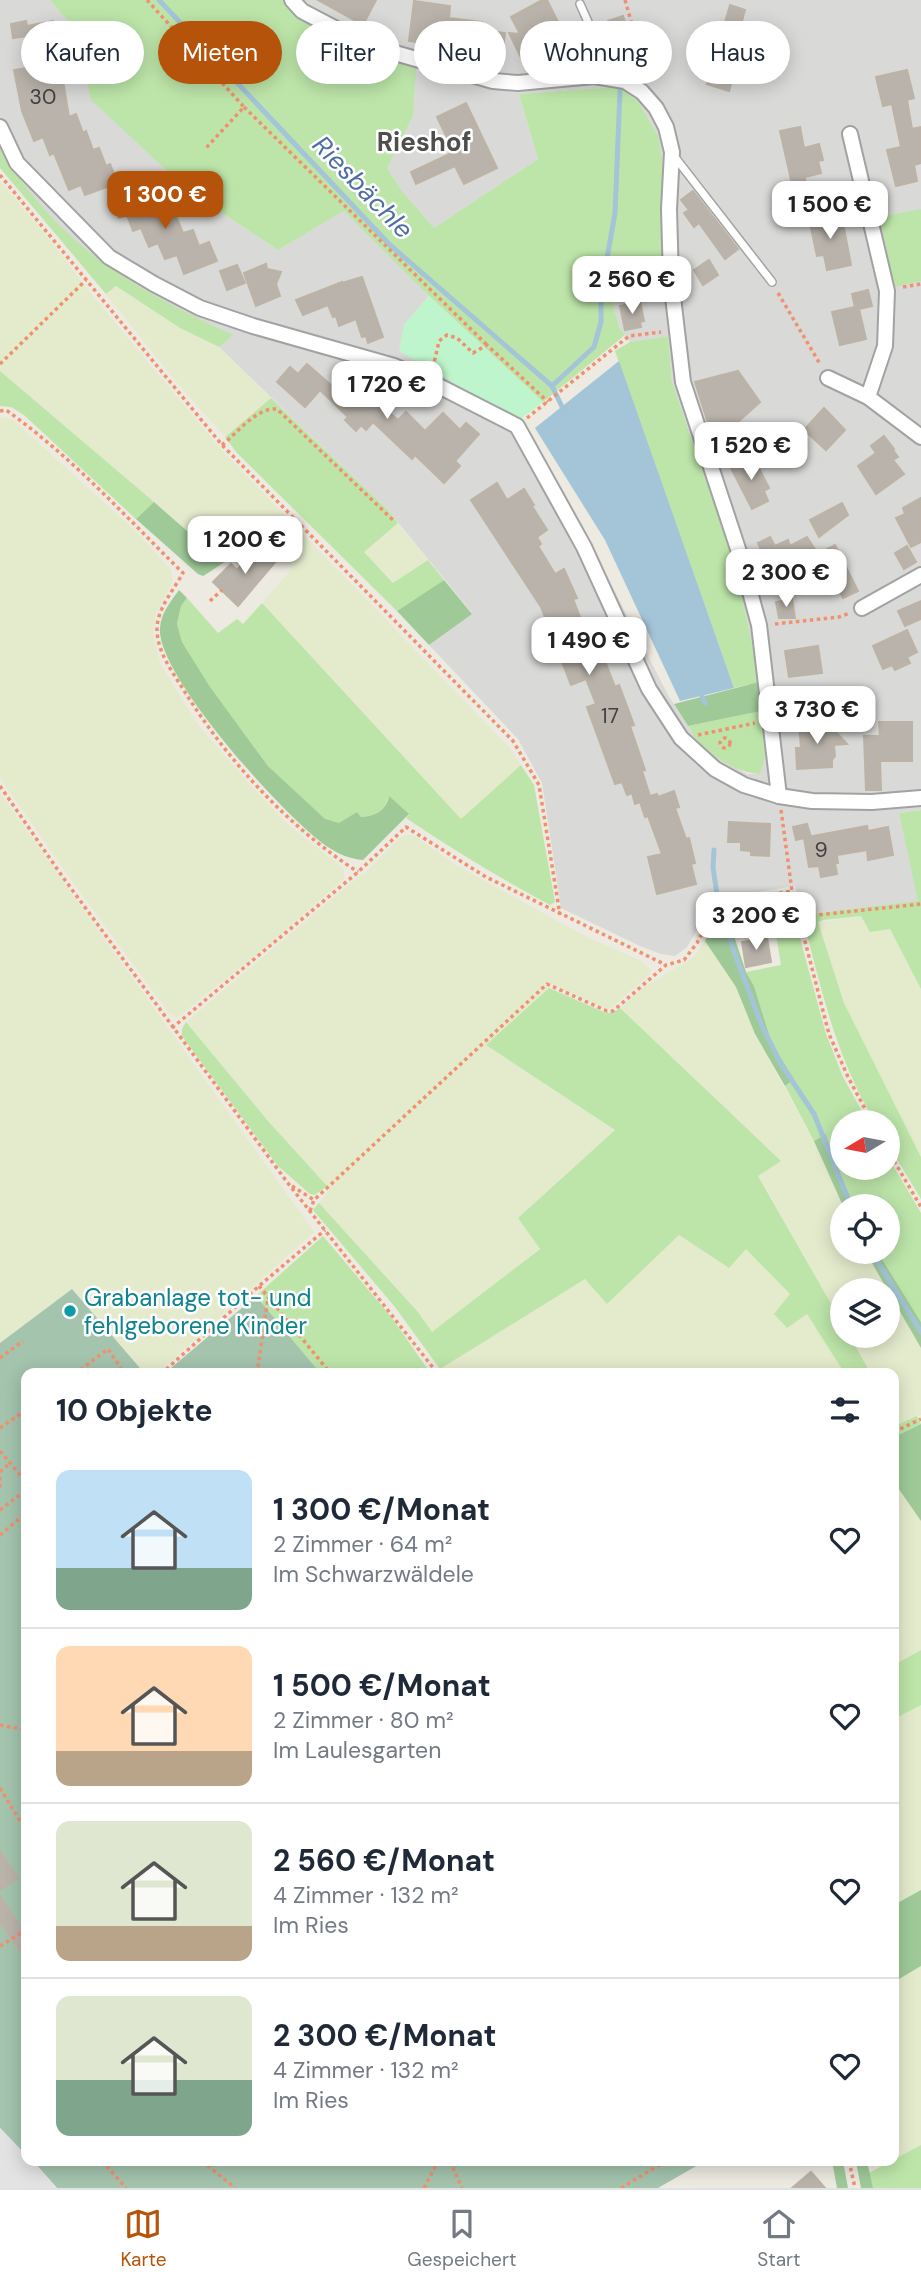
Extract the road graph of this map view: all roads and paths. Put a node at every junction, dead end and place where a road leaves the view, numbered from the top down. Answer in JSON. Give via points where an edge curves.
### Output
{"nodes":[{"id":1,"x":147,"y":0,"type":"edge"},
{"id":2,"x":292,"y":0,"type":"edge"},
{"id":3,"x":625,"y":0,"type":"edge"},
{"id":4,"x":580,"y":4,"type":"dead end"},
{"id":5,"x":588,"y":21,"type":"edge"},
{"id":6,"x":631,"y":21,"type":"edge"},
{"id":7,"x":520,"y":83,"type":"edge"},
{"id":8,"x":627,"y":84,"type":"edge"},
{"id":9,"x":244,"y":107,"type":"junction"},
{"id":10,"x":0,"y":127,"type":"edge"},
{"id":11,"x":850,"y":134,"type":"dead end"},
{"id":12,"x":206,"y":148,"type":"dead end"},
{"id":13,"x":672,"y":152,"type":"junction"},
{"id":14,"x":0,"y":175,"type":"edge"},
{"id":15,"x":86,"y":279,"type":"junction"},
{"id":16,"x":772,"y":282,"type":"joint"},
{"id":17,"x":678,"y":330,"type":"junction"},
{"id":18,"x":487,"y":345,"type":"junction"},
{"id":19,"x":0,"y":364,"type":"edge"},
{"id":20,"x":828,"y":378,"type":"joint"},
{"id":21,"x":427,"y":380,"type":"junction"},
{"id":22,"x":868,"y":397,"type":"junction"},
{"id":23,"x":548,"y":402,"type":"junction"},
{"id":24,"x":0,"y":411,"type":"edge"},
{"id":25,"x":517,"y":426,"type":"junction"},
{"id":26,"x":921,"y":437,"type":"edge"},
{"id":27,"x":222,"y":445,"type":"junction"},
{"id":28,"x":394,"y":522,"type":"dead end"},
{"id":29,"x":921,"y":575,"type":"edge"},
{"id":30,"x":222,"y":590,"type":"dead end"},
{"id":31,"x":210,"y":601,"type":"dead end"},
{"id":32,"x":862,"y":608,"type":"joint"},
{"id":33,"x":759,"y":625,"type":"junction"},
{"id":34,"x":771,"y":720,"type":"junction"},
{"id":35,"x":724,"y":729,"type":"junction"},
{"id":36,"x":681,"y":738,"type":"junction"},
{"id":37,"x":725,"y":738,"type":"dead end"},
{"id":38,"x":0,"y":786,"type":"edge"},
{"id":39,"x":779,"y":796,"type":"junction"},
{"id":40,"x":921,"y":798,"type":"edge"},
{"id":41,"x":358,"y":872,"type":"junction"},
{"id":42,"x":792,"y":891,"type":"junction"},
{"id":43,"x":921,"y":904,"type":"edge"},
{"id":44,"x":560,"y":915,"type":"junction"},
{"id":45,"x":799,"y":920,"type":"junction"},
{"id":46,"x":666,"y":965,"type":"junction"},
{"id":47,"x":172,"y":1028,"type":"junction"},
{"id":48,"x":866,"y":1110,"type":"edge"},
{"id":49,"x":900,"y":1171,"type":"edge"},
{"id":50,"x":287,"y":1182,"type":"junction"},
{"id":51,"x":314,"y":1199,"type":"junction"},
{"id":52,"x":921,"y":1207,"type":"edge"},
{"id":53,"x":310,"y":1211,"type":"junction"},
{"id":54,"x":325,"y":1230,"type":"junction"},
{"id":55,"x":259,"y":1286,"type":"junction"},
{"id":56,"x":268,"y":1297,"type":"junction"},
{"id":57,"x":23,"y":1341,"type":"dead end"},
{"id":58,"x":0,"y":1358,"type":"edge"},
{"id":59,"x":83,"y":1368,"type":"edge"},
{"id":60,"x":121,"y":1368,"type":"edge"},
{"id":61,"x":168,"y":1368,"type":"edge"},
{"id":62,"x":258,"y":1368,"type":"edge"},
{"id":63,"x":326,"y":1368,"type":"edge"},
{"id":64,"x":434,"y":1368,"type":"edge"},
{"id":65,"x":21,"y":1414,"type":"edge"},
{"id":66,"x":921,"y":1419,"type":"edge"},
{"id":67,"x":0,"y":1429,"type":"edge"},
{"id":68,"x":899,"y":1430,"type":"edge"},
{"id":69,"x":0,"y":1451,"type":"edge"},
{"id":70,"x":10,"y":1463,"type":"junction"},
{"id":71,"x":0,"y":1474,"type":"edge"},
{"id":72,"x":21,"y":1476,"type":"edge"},
{"id":73,"x":0,"y":1489,"type":"edge"},
{"id":74,"x":21,"y":1494,"type":"edge"},
{"id":75,"x":0,"y":1510,"type":"edge"},
{"id":76,"x":21,"y":1517,"type":"edge"},
{"id":77,"x":0,"y":1535,"type":"edge"},
{"id":78,"x":0,"y":1725,"type":"edge"},
{"id":79,"x":21,"y":1729,"type":"edge"},
{"id":80,"x":0,"y":1788,"type":"edge"},
{"id":81,"x":21,"y":1823,"type":"edge"},
{"id":82,"x":21,"y":1933,"type":"edge"},
{"id":83,"x":0,"y":1946,"type":"edge"},
{"id":84,"x":107,"y":2166,"type":"edge"},
{"id":85,"x":208,"y":2166,"type":"edge"},
{"id":86,"x":435,"y":2166,"type":"edge"},
{"id":87,"x":452,"y":2166,"type":"edge"},
{"id":88,"x":658,"y":2166,"type":"edge"},
{"id":89,"x":850,"y":2166,"type":"edge"},
{"id":90,"x":127,"y":2188,"type":"edge"},
{"id":91,"x":235,"y":2188,"type":"edge"},
{"id":92,"x":424,"y":2188,"type":"edge"},
{"id":93,"x":462,"y":2188,"type":"edge"},
{"id":94,"x":621,"y":2188,"type":"edge"},
{"id":95,"x":855,"y":2188,"type":"edge"}],
"edges":[{"from":1,"to":9,"type":"path"},
{"from":2,"to":7,"type":"street","via":[[302,11],[367,45],[494,81]]},
{"from":3,"to":6,"type":"path"},
{"from":4,"to":5,"type":"lane"},
{"from":8,"to":13,"type":"street","via":[[642,92],[656,108]]},
{"from":9,"to":12,"type":"path"},
{"from":9,"to":18,"type":"path"},
{"from":10,"to":21,"type":"street","via":[[17,163],[109,257],[154,284],[200,308]]},
{"from":11,"to":22,"type":"street","via":[[887,291],[885,346]]},
{"from":13,"to":16,"type":"lane"},
{"from":13,"to":17,"type":"street","via":[[671,280]]},
{"from":14,"to":15,"type":"path"},
{"from":15,"to":19,"type":"path"},
{"from":15,"to":27,"type":"path"},
{"from":16,"to":20,"type":"path"},
{"from":17,"to":23,"type":"path","via":[[629,336]]},
{"from":17,"to":33,"type":"street","via":[[683,382]]},
{"from":18,"to":21,"type":"path","via":[[473,353],[447,335],[439,341]]},
{"from":18,"to":23,"type":"path"},
{"from":20,"to":22,"type":"street"},
{"from":21,"to":25,"type":"street"},
{"from":22,"to":26,"type":"street"},
{"from":23,"to":25,"type":"path"},
{"from":24,"to":41,"type":"path","via":[[20,420],[78,469],[183,573],[159,613],[158,642],[166,661],[207,728],[279,810]]},
{"from":25,"to":36,"type":"street","via":[[584,547],[649,689]]},
{"from":27,"to":28,"type":"path","via":[[260,413],[277,409]]},
{"from":27,"to":44,"type":"path","via":[[513,741],[539,785]]},
{"from":29,"to":32,"type":"street"},
{"from":30,"to":31,"type":"path"},
{"from":32,"to":33,"type":"path","via":[[839,617]]},
{"from":33,"to":34,"type":"street"},
{"from":34,"to":35,"type":"path"},
{"from":34,"to":39,"type":"street"},
{"from":35,"to":36,"type":"path"},
{"from":35,"to":37,"type":"path"},
{"from":36,"to":39,"type":"street","via":[[715,769]]},
{"from":38,"to":47,"type":"path"},
{"from":39,"to":40,"type":"street","via":[[872,802]]},
{"from":39,"to":42,"type":"path"},
{"from":41,"to":44,"type":"path","via":[[406,827],[486,877]]},
{"from":41,"to":47,"type":"path"},
{"from":42,"to":45,"type":"path"},
{"from":42,"to":46,"type":"path","via":[[721,906],[684,960]]},
{"from":43,"to":45,"type":"path"},
{"from":44,"to":46,"type":"path"},
{"from":45,"to":48,"type":"path","via":[[829,1034]]},
{"from":46,"to":51,"type":"path","via":[[613,1011],[547,984]]},
{"from":47,"to":50,"type":"path"},
{"from":49,"to":52,"type":"path"},
{"from":50,"to":51,"type":"path"},
{"from":50,"to":53,"type":"path"},
{"from":51,"to":53,"type":"path"},
{"from":53,"to":54,"type":"path"},
{"from":54,"to":55,"type":"path"},
{"from":54,"to":64,"type":"path"},
{"from":55,"to":56,"type":"path"},
{"from":55,"to":61,"type":"path"},
{"from":56,"to":62,"type":"path"},
{"from":56,"to":63,"type":"path"},
{"from":57,"to":58,"type":"path"},
{"from":59,"to":60,"type":"path","via":[[108,1349]]},
{"from":65,"to":67,"type":"path"},
{"from":66,"to":68,"type":"path"},
{"from":69,"to":70,"type":"path"},
{"from":70,"to":71,"type":"path"},
{"from":70,"to":72,"type":"path"},
{"from":71,"to":73,"type":"path"},
{"from":74,"to":75,"type":"path"},
{"from":76,"to":77,"type":"path"},
{"from":78,"to":79,"type":"path"},
{"from":80,"to":81,"type":"path"},
{"from":82,"to":83,"type":"path"},
{"from":84,"to":90,"type":"path"},
{"from":85,"to":91,"type":"path"},
{"from":86,"to":92,"type":"path"},
{"from":87,"to":93,"type":"path"},
{"from":88,"to":94,"type":"path"},
{"from":89,"to":95,"type":"path"}]}
